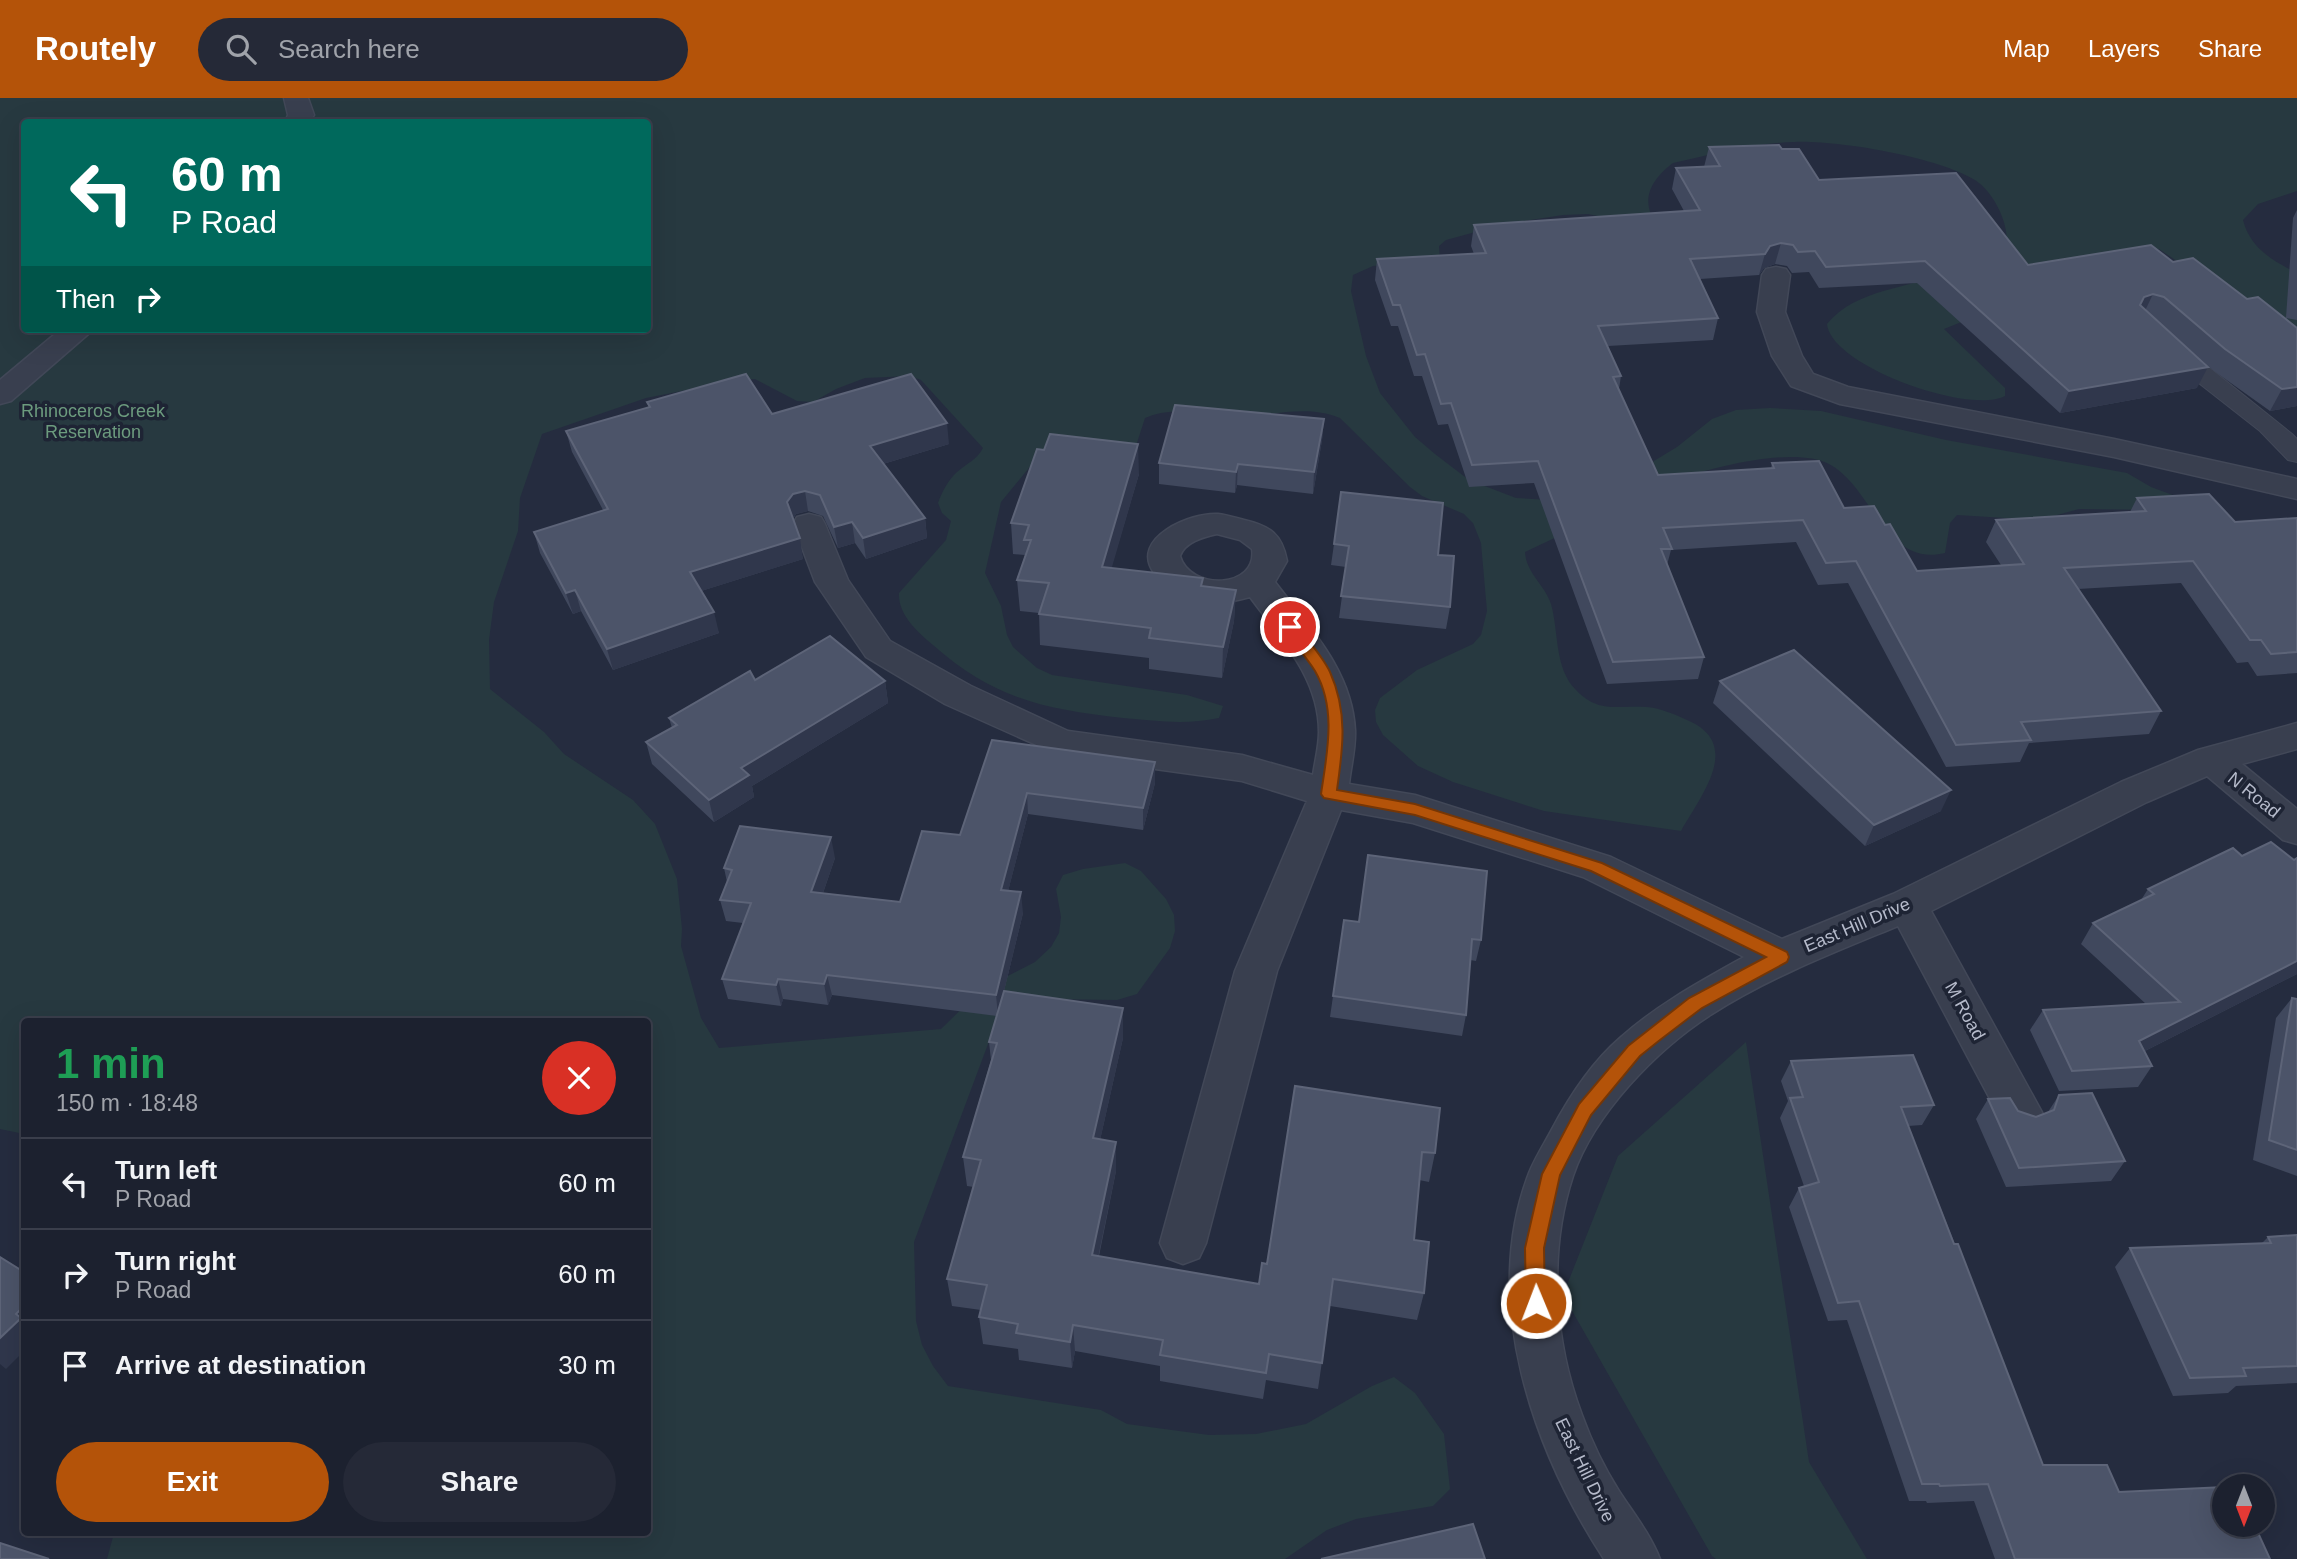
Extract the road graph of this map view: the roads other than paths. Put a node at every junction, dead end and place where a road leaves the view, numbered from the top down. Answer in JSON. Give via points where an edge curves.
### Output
{"nodes":[{"id":1,"x":296,"y":98,"type":"edge"},
{"id":2,"x":299,"y":119,"type":"edge"},
{"id":3,"x":1776,"y":275,"type":"dead end"},
{"id":4,"x":74,"y":333,"type":"edge"},
{"id":5,"x":2154,"y":334,"type":"edge"},
{"id":6,"x":0,"y":395,"type":"edge"},
{"id":7,"x":2297,"y":454,"type":"edge"},
{"id":8,"x":2297,"y":489,"type":"edge"},
{"id":9,"x":809,"y":524,"type":"dead end"},
{"id":10,"x":1257,"y":582,"type":"dead end"},
{"id":11,"x":2297,"y":736,"type":"edge"},
{"id":12,"x":2211,"y":759,"type":"junction"},
{"id":13,"x":1329,"y":794,"type":"junction"},
{"id":14,"x":2297,"y":830,"type":"edge"},
{"id":15,"x":1907,"y":905,"type":"junction"},
{"id":16,"x":1781,"y":957,"type":"junction"},
{"id":17,"x":2022,"y":1116,"type":"edge"},
{"id":18,"x":1183,"y":1243,"type":"dead end"},
{"id":19,"x":1634,"y":1559,"type":"edge"}],
"edges":[{"from":1,"to":2,"type":"street"},
{"from":3,"to":8,"type":"street","via":[[1771,312],[1787,356],[1802,380],[1840,395]]},
{"from":4,"to":6,"type":"street"},
{"from":5,"to":7,"type":"lane","via":[[2203,378],[2276,430]]},
{"from":9,"to":13,"type":"street","via":[[832,582],[878,649],[958,695],[1060,743],[1242,768]]},
{"from":10,"to":13,"type":"street","via":[[1322,671],[1333,701],[1337,732]]},
{"from":11,"to":12,"type":"street","name":"East Hill Drive"},
{"from":12,"to":14,"type":"street","name":"N Road"},
{"from":12,"to":15,"type":"street","name":"East Hill Drive","via":[[2134,792]]},
{"from":13,"to":16,"type":"street","via":[[1415,809],[1597,867]]},
{"from":13,"to":18,"type":"street","via":[[1256,971]]},
{"from":15,"to":16,"type":"street","name":"East Hill Drive"},
{"from":15,"to":17,"type":"street","name":"M Road"},
{"from":16,"to":19,"type":"street","name":"East Hill Drive","via":[[1696,1003],[1634,1051],[1585,1109],[1551,1174],[1534,1248],[1536,1331],[1558,1419],[1599,1506]]}]}
